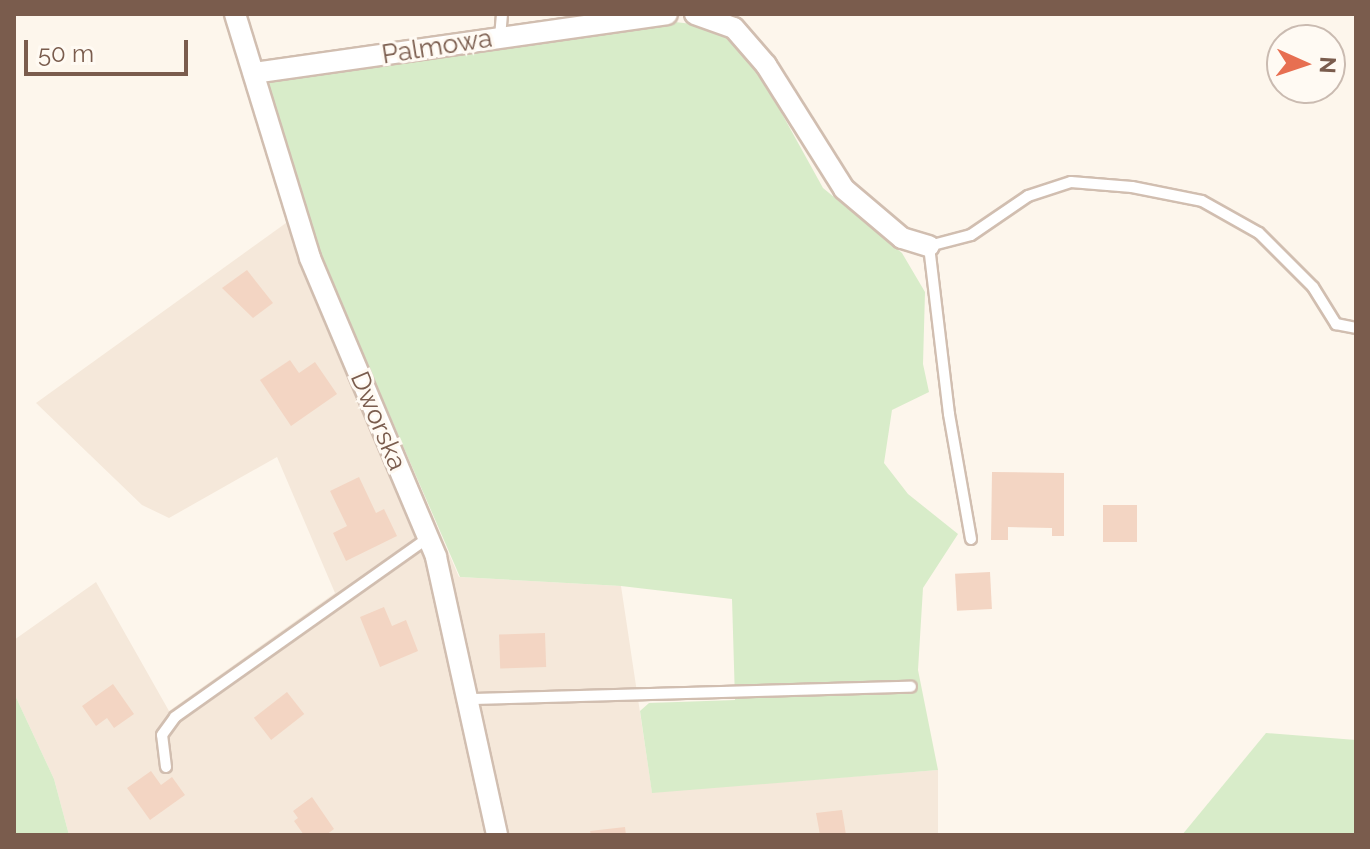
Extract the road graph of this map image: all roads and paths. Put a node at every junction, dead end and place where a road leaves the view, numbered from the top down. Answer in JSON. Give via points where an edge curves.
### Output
{"nodes":[{"id":1,"x":235,"y":14,"type":"edge"},
{"id":2,"x":502,"y":14,"type":"edge"},
{"id":3,"x":667,"y":14,"type":"edge"},
{"id":4,"x":695,"y":14,"type":"edge"},
{"id":5,"x":500,"y":37,"type":"junction"},
{"id":6,"x":254,"y":73,"type":"junction"},
{"id":7,"x":929,"y":246,"type":"junction"},
{"id":8,"x":1356,"y":328,"type":"edge"},
{"id":9,"x":428,"y":538,"type":"junction"},
{"id":10,"x":971,"y":539,"type":"dead end"},
{"id":11,"x":911,"y":687,"type":"dead end"},
{"id":12,"x":470,"y":699,"type":"junction"},
{"id":13,"x":166,"y":767,"type":"dead end"},
{"id":14,"x":497,"y":835,"type":"edge"}],
"edges":[{"from":1,"to":6,"type":"street","name":"Dworska"},
{"from":2,"to":5,"type":"lane"},
{"from":3,"to":5,"type":"street","name":"Palmowa"},
{"from":4,"to":7,"type":"street","via":[[734,28],[758,56],[844,189],[902,238]]},
{"from":5,"to":6,"type":"street","name":"Palmowa"},
{"from":6,"to":9,"type":"street","name":"Dworska","via":[[310,258]]},
{"from":7,"to":8,"type":"lane","via":[[971,235],[1028,196],[1071,182],[1146,190],[1202,201],[1259,233],[1313,287],[1336,324]]},
{"from":7,"to":10,"type":"lane","via":[[949,414]]},
{"from":9,"to":12,"type":"street","name":"Dworska"},
{"from":9,"to":13,"type":"lane","via":[[175,717],[162,735]]},
{"from":11,"to":12,"type":"lane"},
{"from":12,"to":14,"type":"street","name":"Dworska"}]}
